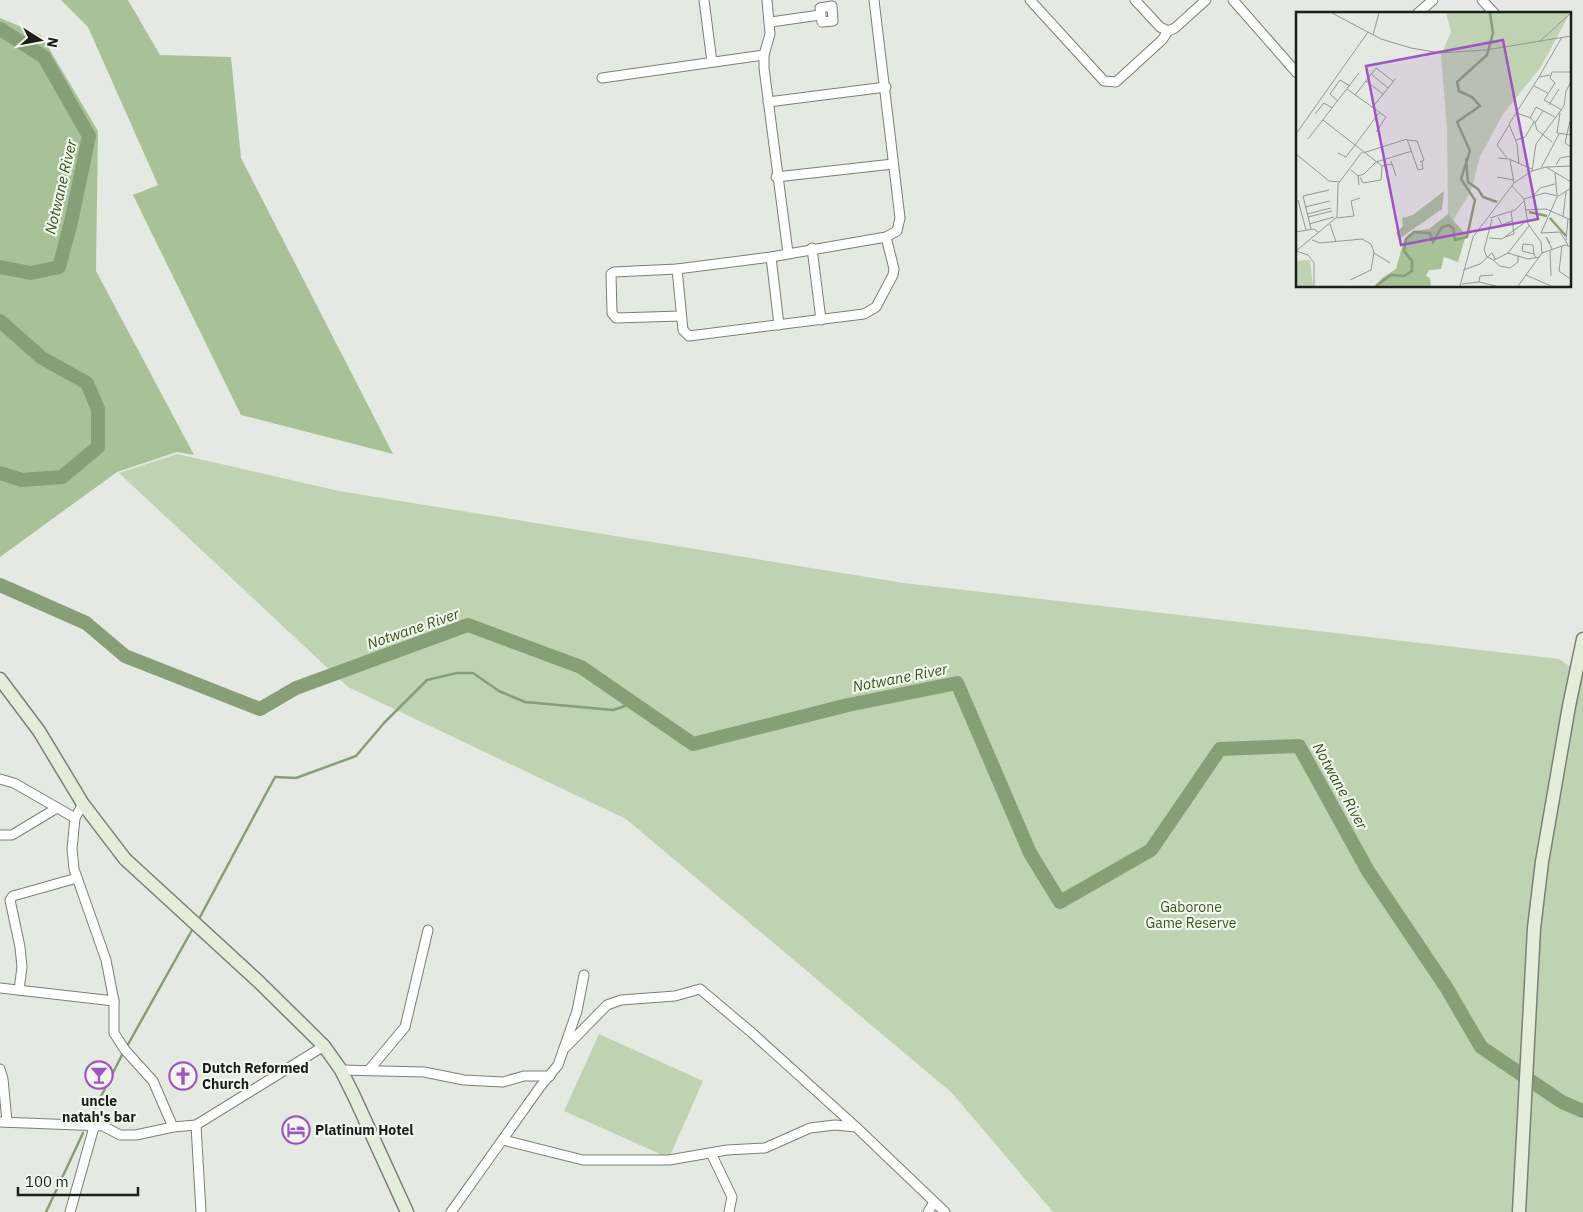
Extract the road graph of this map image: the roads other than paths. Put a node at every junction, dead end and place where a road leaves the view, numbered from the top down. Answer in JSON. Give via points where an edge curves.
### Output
{"nodes":[{"id":1,"x":704,"y":0,"type":"edge"},
{"id":2,"x":767,"y":0,"type":"edge"},
{"id":3,"x":874,"y":0,"type":"edge"},
{"id":4,"x":1030,"y":0,"type":"edge"},
{"id":5,"x":1135,"y":0,"type":"edge"},
{"id":6,"x":1206,"y":0,"type":"edge"},
{"id":7,"x":1233,"y":0,"type":"edge"},
{"id":8,"x":1433,"y":0,"type":"edge"},
{"id":9,"x":1482,"y":0,"type":"edge"},
{"id":10,"x":1419,"y":12,"type":"edge"},
{"id":11,"x":1493,"y":12,"type":"edge"},
{"id":12,"x":820,"y":16,"type":"dead end"},
{"id":13,"x":771,"y":22,"type":"junction"},
{"id":14,"x":1168,"y":31,"type":"junction"},
{"id":15,"x":764,"y":55,"type":"junction"},
{"id":16,"x":712,"y":62,"type":"junction"},
{"id":17,"x":1296,"y":72,"type":"edge"},
{"id":18,"x":602,"y":78,"type":"dead end"},
{"id":19,"x":886,"y":87,"type":"junction"},
{"id":20,"x":768,"y":102,"type":"junction"},
{"id":21,"x":893,"y":164,"type":"junction"},
{"id":22,"x":776,"y":177,"type":"junction"},
{"id":23,"x":886,"y":237,"type":"junction"},
{"id":24,"x":812,"y":248,"type":"junction"},
{"id":25,"x":788,"y":253,"type":"junction"},
{"id":26,"x":770,"y":257,"type":"junction"},
{"id":27,"x":677,"y":269,"type":"junction"},
{"id":28,"x":681,"y":316,"type":"junction"},
{"id":29,"x":821,"y":320,"type":"junction"},
{"id":30,"x":779,"y":325,"type":"junction"},
{"id":31,"x":1583,"y":639,"type":"edge"},
{"id":32,"x":0,"y":679,"type":"edge"},
{"id":33,"x":0,"y":780,"type":"edge"},
{"id":34,"x":83,"y":804,"type":"junction"},
{"id":35,"x":57,"y":808,"type":"junction"},
{"id":36,"x":75,"y":818,"type":"junction"},
{"id":37,"x":0,"y":835,"type":"edge"},
{"id":38,"x":78,"y":878,"type":"junction"},
{"id":39,"x":428,"y":930,"type":"dead end"},
{"id":40,"x":584,"y":975,"type":"dead end"},
{"id":41,"x":0,"y":988,"type":"edge"},
{"id":42,"x":19,"y":990,"type":"junction"},
{"id":43,"x":114,"y":1001,"type":"junction"},
{"id":44,"x":324,"y":1046,"type":"junction"},
{"id":45,"x":566,"y":1046,"type":"junction"},
{"id":46,"x":0,"y":1069,"type":"edge"},
{"id":47,"x":341,"y":1070,"type":"junction"},
{"id":48,"x":369,"y":1070,"type":"junction"},
{"id":49,"x":550,"y":1076,"type":"junction"},
{"id":50,"x":4,"y":1122,"type":"edge"},
{"id":51,"x":196,"y":1125,"type":"junction"},
{"id":52,"x":94,"y":1127,"type":"junction"},
{"id":53,"x":173,"y":1127,"type":"junction"},
{"id":54,"x":856,"y":1127,"type":"junction"},
{"id":55,"x":503,"y":1140,"type":"junction"},
{"id":56,"x":712,"y":1153,"type":"junction"},
{"id":57,"x":934,"y":1202,"type":"junction"},
{"id":58,"x":202,"y":1211,"type":"edge"},
{"id":59,"x":70,"y":1212,"type":"edge"},
{"id":60,"x":406,"y":1212,"type":"edge"},
{"id":61,"x":451,"y":1212,"type":"edge"},
{"id":62,"x":729,"y":1212,"type":"edge"},
{"id":63,"x":928,"y":1212,"type":"edge"},
{"id":64,"x":946,"y":1212,"type":"edge"},
{"id":65,"x":1520,"y":1212,"type":"edge"}],
"edges":[{"from":1,"to":16,"type":"street"},
{"from":2,"to":13,"type":"street"},
{"from":3,"to":19,"type":"street"},
{"from":4,"to":14,"type":"street","via":[[1107,82],[1116,82]]},
{"from":5,"to":14,"type":"street","via":[[1160,27]]},
{"from":6,"to":14,"type":"street"},
{"from":7,"to":17,"type":"street"},
{"from":8,"to":10,"type":"street"},
{"from":9,"to":11,"type":"street"},
{"from":12,"to":13,"type":"street"},
{"from":13,"to":15,"type":"street"},
{"from":15,"to":16,"type":"street"},
{"from":15,"to":20,"type":"street"},
{"from":16,"to":18,"type":"street"},
{"from":19,"to":20,"type":"street"},
{"from":19,"to":21,"type":"street"},
{"from":20,"to":22,"type":"street"},
{"from":21,"to":22,"type":"street"},
{"from":21,"to":23,"type":"street","via":[[900,226],[898,231]]},
{"from":22,"to":25,"type":"street"},
{"from":23,"to":24,"type":"street"},
{"from":23,"to":29,"type":"street","via":[[894,269],[876,306],[864,314]]},
{"from":24,"to":25,"type":"street"},
{"from":24,"to":29,"type":"street"},
{"from":25,"to":26,"type":"street"},
{"from":26,"to":27,"type":"street"},
{"from":26,"to":30,"type":"street"},
{"from":27,"to":28,"type":"street"},
{"from":27,"to":28,"type":"street","via":[[612,273],[612,313],[619,319]]},
{"from":28,"to":30,"type":"street","via":[[683,330],[689,336]]},
{"from":29,"to":30,"type":"street"},
{"from":31,"to":65,"type":"street","via":[[1542,862],[1534,928]]},
{"from":32,"to":34,"type":"street","via":[[39,731]]},
{"from":33,"to":35,"type":"street","via":[[14,783]]},
{"from":34,"to":36,"type":"street"},
{"from":34,"to":44,"type":"street","via":[[125,858]]},
{"from":35,"to":36,"type":"street"},
{"from":35,"to":37,"type":"street","via":[[12,835]]},
{"from":36,"to":38,"type":"street","via":[[72,849]]},
{"from":38,"to":42,"type":"street","via":[[13,896],[10,900],[20,947]]},
{"from":38,"to":43,"type":"street","via":[[106,960]]},
{"from":39,"to":48,"type":"street","via":[[405,1027]]},
{"from":40,"to":45,"type":"street"},
{"from":41,"to":42,"type":"street"},
{"from":42,"to":43,"type":"street"},
{"from":43,"to":53,"type":"street","via":[[115,1036],[153,1080]]},
{"from":44,"to":47,"type":"street"},
{"from":44,"to":51,"type":"street"},
{"from":45,"to":49,"type":"street"},
{"from":45,"to":54,"type":"street","via":[[607,1006],[621,1000],[675,996],[700,989]]},
{"from":46,"to":50,"type":"street","via":[[4,1080]]},
{"from":47,"to":48,"type":"street"},
{"from":47,"to":60,"type":"street","via":[[387,1164]]},
{"from":48,"to":49,"type":"street","via":[[424,1072],[464,1080],[503,1082],[524,1076]]},
{"from":49,"to":55,"type":"street"},
{"from":50,"to":52,"type":"street"},
{"from":51,"to":53,"type":"street"},
{"from":51,"to":58,"type":"street"},
{"from":52,"to":53,"type":"street","via":[[103,1126],[120,1135]]},
{"from":52,"to":59,"type":"street"},
{"from":54,"to":56,"type":"street","via":[[810,1128],[765,1148]]},
{"from":54,"to":57,"type":"street"},
{"from":55,"to":56,"type":"street","via":[[582,1160],[669,1160]]},
{"from":55,"to":61,"type":"street"},
{"from":56,"to":62,"type":"street","via":[[732,1197]]},
{"from":57,"to":63,"type":"street"},
{"from":57,"to":64,"type":"street"}]}
